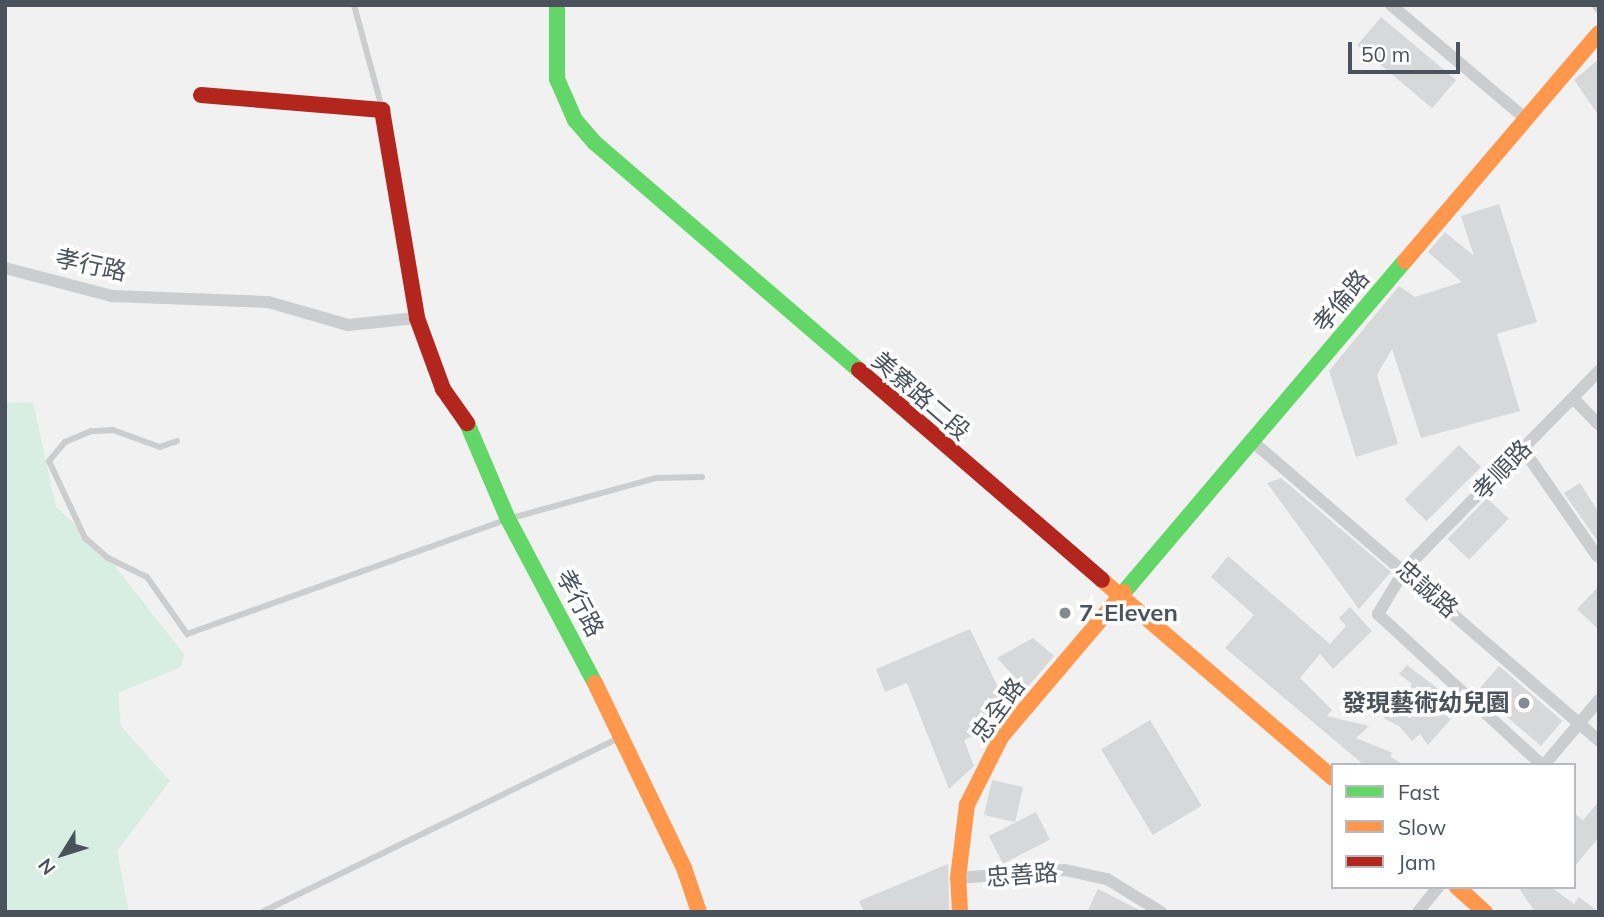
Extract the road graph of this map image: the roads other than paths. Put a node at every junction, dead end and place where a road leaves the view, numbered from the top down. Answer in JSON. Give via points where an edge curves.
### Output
{"nodes":[{"id":1,"x":355,"y":5,"type":"edge"},
{"id":2,"x":557,"y":5,"type":"edge"},
{"id":3,"x":1391,"y":5,"type":"edge"},
{"id":4,"x":1599,"y":33,"type":"edge"},
{"id":5,"x":201,"y":95,"type":"dead end"},
{"id":6,"x":382,"y":110,"type":"junction"},
{"id":7,"x":1526,"y":119,"type":"junction"},
{"id":8,"x":5,"y":268,"type":"edge"},
{"id":9,"x":417,"y":318,"type":"junction"},
{"id":10,"x":1599,"y":371,"type":"edge"},
{"id":11,"x":1573,"y":398,"type":"junction"},
{"id":12,"x":1599,"y":425,"type":"edge"},
{"id":13,"x":177,"y":440,"type":"dead end"},
{"id":14,"x":1252,"y":441,"type":"junction"},
{"id":15,"x":1524,"y":449,"type":"junction"},
{"id":16,"x":702,"y":477,"type":"dead end"},
{"id":17,"x":508,"y":519,"type":"junction"},
{"id":18,"x":1597,"y":556,"type":"dead end"},
{"id":19,"x":1405,"y":569,"type":"junction"},
{"id":20,"x":1117,"y":597,"type":"junction"},
{"id":21,"x":1599,"y":700,"type":"edge"},
{"id":22,"x":1578,"y":723,"type":"junction"},
{"id":23,"x":620,"y":737,"type":"junction"},
{"id":24,"x":1599,"y":741,"type":"edge"},
{"id":25,"x":1541,"y":763,"type":"edge"},
{"id":26,"x":1545,"y":763,"type":"edge"},
{"id":27,"x":1331,"y":776,"type":"edge"},
{"id":28,"x":958,"y":878,"type":"junction"},
{"id":29,"x":1436,"y":889,"type":"edge"},
{"id":30,"x":1459,"y":889,"type":"edge"},
{"id":31,"x":262,"y":912,"type":"edge"},
{"id":32,"x":699,"y":912,"type":"edge"},
{"id":33,"x":960,"y":912,"type":"edge"},
{"id":34,"x":1161,"y":912,"type":"edge"},
{"id":35,"x":1419,"y":912,"type":"edge"},
{"id":36,"x":1485,"y":912,"type":"edge"}],
"edges":[{"from":1,"to":6,"type":"lane"},
{"from":2,"to":20,"type":"street","name":"美寮路二段","via":[[557,79],[584,132]]},
{"from":3,"to":7,"type":"street"},
{"from":4,"to":7,"type":"street","name":"孝倫路"},
{"from":5,"to":6,"type":"street"},
{"from":6,"to":9,"type":"street","name":"孝行路"},
{"from":7,"to":14,"type":"street","name":"孝倫路"},
{"from":8,"to":9,"type":"street","name":"孝行路","via":[[112,296],[268,302],[348,325]]},
{"from":9,"to":17,"type":"street","name":"孝行路","via":[[443,389],[469,425]]},
{"from":10,"to":11,"type":"street","name":"孝順路"},
{"from":11,"to":12,"type":"street"},
{"from":11,"to":15,"type":"street","name":"孝順路"},
{"from":13,"to":17,"type":"lane","via":[[160,447],[113,430],[91,431],[65,442],[49,461],[85,538],[108,558],[146,577],[187,634]]},
{"from":14,"to":19,"type":"street","name":"忠誠路"},
{"from":14,"to":20,"type":"street","name":"孝倫路"},
{"from":15,"to":18,"type":"street"},
{"from":15,"to":19,"type":"street","name":"孝順路"},
{"from":16,"to":17,"type":"lane","via":[[656,478]]},
{"from":17,"to":23,"type":"street","name":"孝行路","via":[[566,621]]},
{"from":19,"to":22,"type":"street","name":"忠誠路"},
{"from":19,"to":25,"type":"street","name":"孝順路","via":[[1378,614]]},
{"from":20,"to":27,"type":"street","name":"美寮路二段"},
{"from":20,"to":28,"type":"street","name":"忠全路","via":[[1001,737],[967,805]]},
{"from":21,"to":22,"type":"street"},
{"from":22,"to":24,"type":"street","name":"忠誠路"},
{"from":22,"to":26,"type":"street"},
{"from":23,"to":31,"type":"lane"},
{"from":23,"to":32,"type":"street","name":"孝行路","via":[[684,869]]},
{"from":28,"to":33,"type":"street","name":"忠全路"},
{"from":28,"to":34,"type":"street","name":"忠善路","via":[[1065,870],[1107,879]]},
{"from":29,"to":35,"type":"street"},
{"from":30,"to":36,"type":"street"}]}
